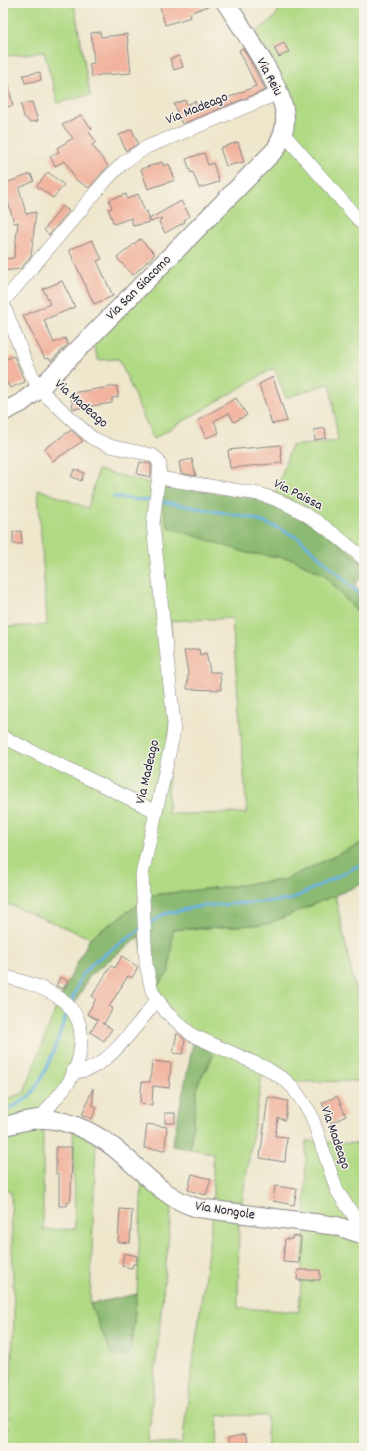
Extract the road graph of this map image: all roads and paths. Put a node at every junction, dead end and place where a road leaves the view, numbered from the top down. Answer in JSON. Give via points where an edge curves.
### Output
{"nodes":[{"id":1,"x":226,"y":3,"type":"edge"},
{"id":2,"x":279,"y":93,"type":"junction"},
{"id":3,"x":283,"y":133,"type":"junction"},
{"id":4,"x":270,"y":156,"type":"joint"},
{"id":5,"x":364,"y":226,"type":"edge"},
{"id":6,"x":3,"y":303,"type":"edge"},
{"id":7,"x":39,"y":389,"type":"junction"},
{"id":8,"x":3,"y":412,"type":"edge"},
{"id":9,"x":159,"y":478,"type":"junction"},
{"id":10,"x":364,"y":560,"type":"edge"},
{"id":11,"x":3,"y":737,"type":"edge"},
{"id":12,"x":155,"y":810,"type":"junction"},
{"id":13,"x":4,"y":979,"type":"edge"},
{"id":14,"x":157,"y":1000,"type":"junction"},
{"id":15,"x":74,"y":1071,"type":"junction"},
{"id":16,"x":40,"y":1119,"type":"junction"},
{"id":17,"x":3,"y":1127,"type":"edge"},
{"id":18,"x":364,"y":1231,"type":"edge"},
{"id":19,"x":364,"y":1235,"type":"edge"}],
"edges":[{"from":1,"to":2,"type":"street","name":"Via Reiu"},
{"from":2,"to":3,"type":"street","name":"Via Reiu","via":[[285,117]]},
{"from":2,"to":6,"type":"street","name":"Via Madeago","via":[[135,154],[107,179]]},
{"from":3,"to":4,"type":"street","name":"Via Reiu"},
{"from":3,"to":5,"type":"street"},
{"from":4,"to":7,"type":"street","name":"Via San Giacomo"},
{"from":6,"to":7,"type":"street","name":"Via Madeago"},
{"from":7,"to":8,"type":"street","name":"Via San Giacomo","via":[[21,403]]},
{"from":7,"to":9,"type":"street","name":"Via Madeago","via":[[84,432],[101,443],[154,456],[160,464]]},
{"from":9,"to":10,"type":"street","name":"Via Paissa","via":[[274,498],[328,529]]},
{"from":9,"to":12,"type":"street","name":"Via Madeago","via":[[154,508],[154,532],[174,724]]},
{"from":11,"to":12,"type":"street"},
{"from":12,"to":14,"type":"street","name":"Via Madeago","via":[[142,875],[148,978]]},
{"from":13,"to":15,"type":"street","via":[[49,992],[67,1003],[74,1012],[81,1033],[79,1055]]},
{"from":14,"to":15,"type":"street","via":[[103,1062],[84,1072]]},
{"from":14,"to":18,"type":"street","name":"Via Madeago","via":[[192,1036],[266,1068],[294,1089],[311,1114],[337,1191]]},
{"from":15,"to":16,"type":"street"},
{"from":16,"to":17,"type":"street","name":"Via Nongole"},
{"from":16,"to":19,"type":"street","name":"Via Nongole","via":[[64,1123],[99,1137],[124,1155],[165,1194],[188,1206],[337,1226]]}]}
